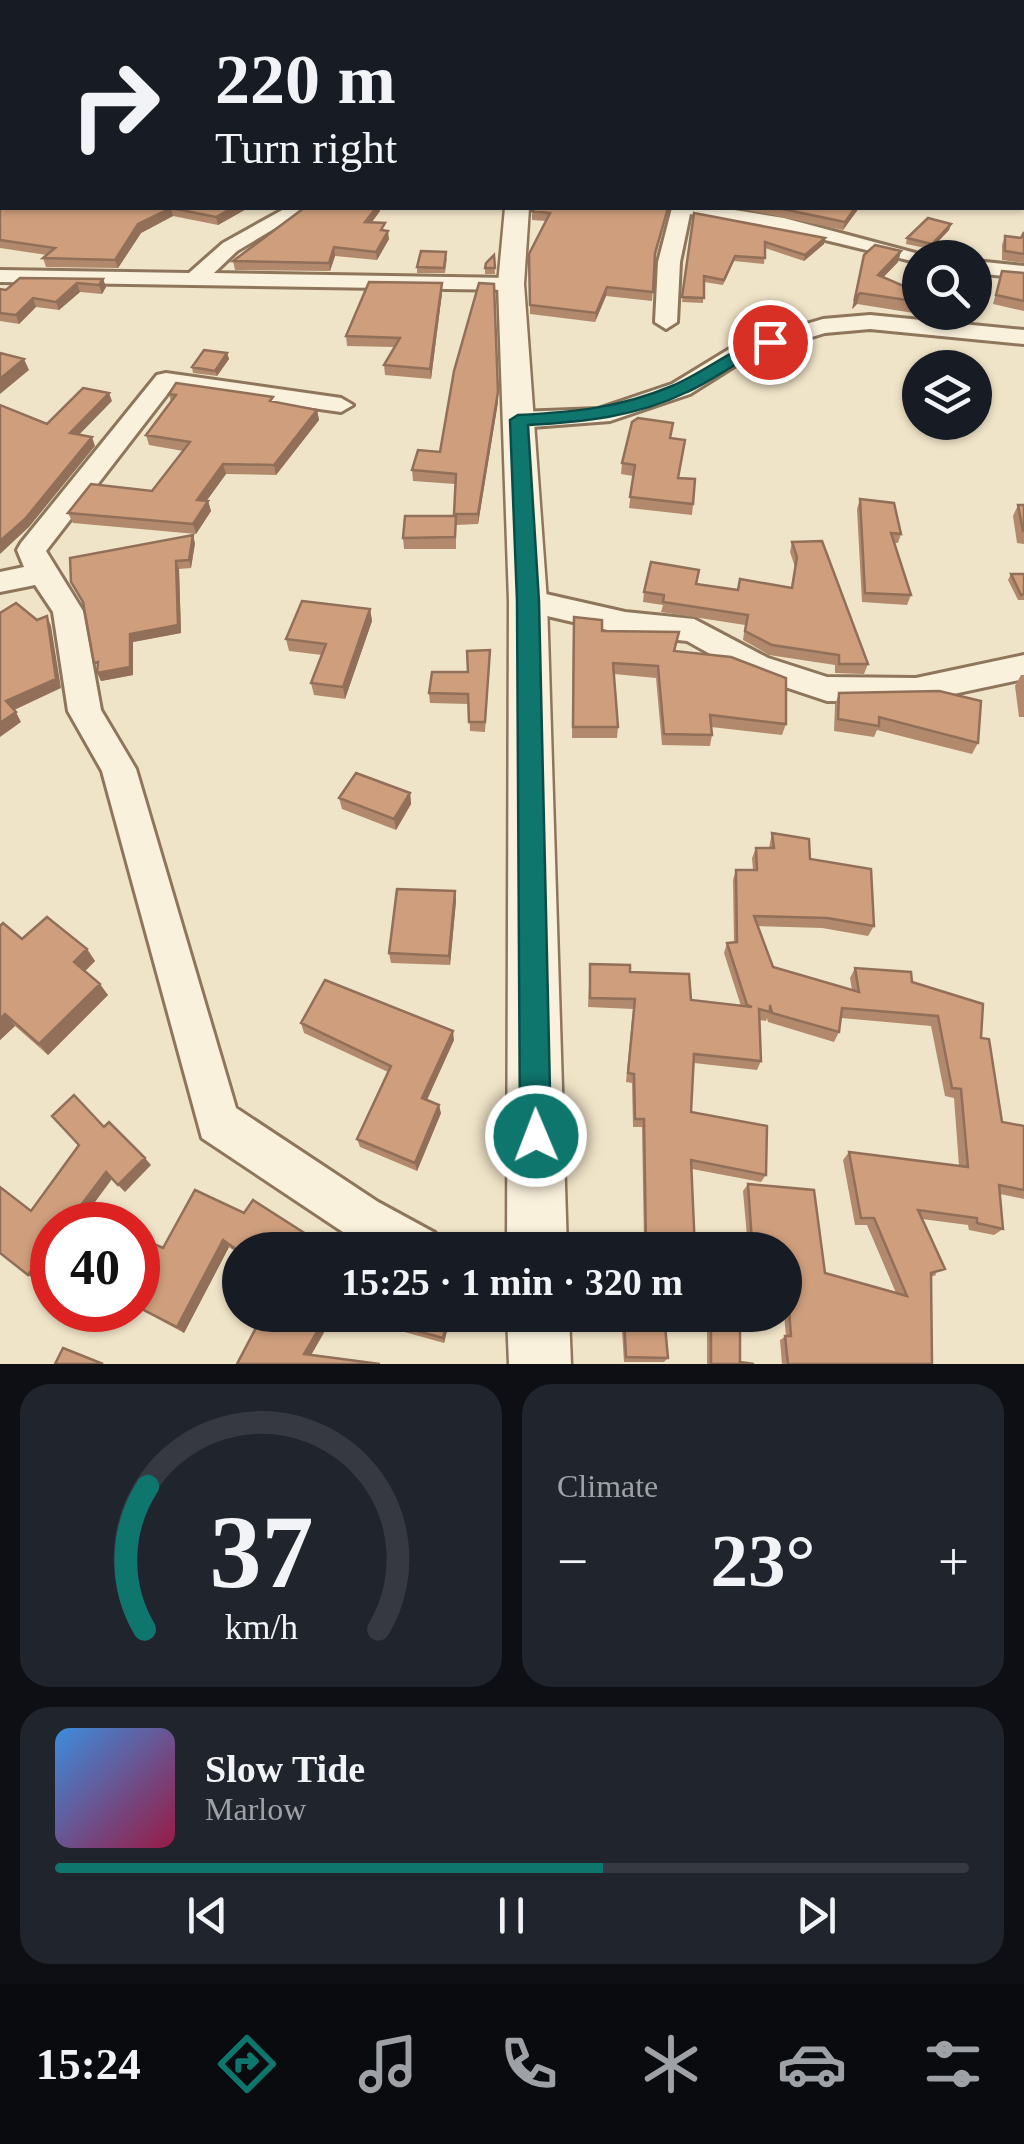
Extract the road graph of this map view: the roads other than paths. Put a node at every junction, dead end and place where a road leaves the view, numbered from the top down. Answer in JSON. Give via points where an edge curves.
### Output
{"nodes":[{"id":1,"x":295,"y":210,"type":"edge"},
{"id":2,"x":517,"y":210,"type":"edge"},
{"id":3,"x":681,"y":210,"type":"edge"},
{"id":4,"x":703,"y":210,"type":"edge"},
{"id":5,"x":902,"y":253,"type":"edge"},
{"id":6,"x":992,"y":269,"type":"edge"},
{"id":7,"x":1024,"y":272,"type":"edge"},
{"id":8,"x":0,"y":276,"type":"edge"},
{"id":9,"x":193,"y":280,"type":"junction"},
{"id":10,"x":511,"y":284,"type":"junction"},
{"id":11,"x":666,"y":322,"type":"dead end"},
{"id":12,"x":1024,"y":337,"type":"edge"},
{"id":13,"x":340,"y":405,"type":"dead end"},
{"id":14,"x":518,"y":420,"type":"junction"},
{"id":15,"x":42,"y":574,"type":"junction"},
{"id":16,"x":0,"y":582,"type":"edge"},
{"id":17,"x":528,"y":601,"type":"junction"},
{"id":18,"x":1024,"y":667,"type":"edge"},
{"id":19,"x":384,"y":1232,"type":"edge"},
{"id":20,"x":538,"y":1232,"type":"edge"},
{"id":21,"x":539,"y":1332,"type":"edge"},
{"id":22,"x":540,"y":1364,"type":"edge"}],
"edges":[{"from":1,"to":9,"type":"street","via":[[230,246]]},
{"from":2,"to":10,"type":"street"},
{"from":3,"to":11,"type":"street"},
{"from":4,"to":5,"type":"street"},
{"from":6,"to":7,"type":"street"},
{"from":8,"to":9,"type":"street"},
{"from":9,"to":10,"type":"street"},
{"from":10,"to":14,"type":"street"},
{"from":12,"to":14,"type":"street","via":[[870,322],[824,326],[744,350],[681,389],[601,416]]},
{"from":13,"to":15,"type":"street","via":[[166,380],[31,550]]},
{"from":14,"to":17,"type":"street"},
{"from":15,"to":16,"type":"street"},
{"from":15,"to":19,"type":"street","via":[[68,611],[85,711],[119,770],[218,1122]]},
{"from":17,"to":18,"type":"street","via":[[694,630],[757,666],[826,688],[916,690]]},
{"from":17,"to":20,"type":"street"},
{"from":21,"to":22,"type":"street"}]}
